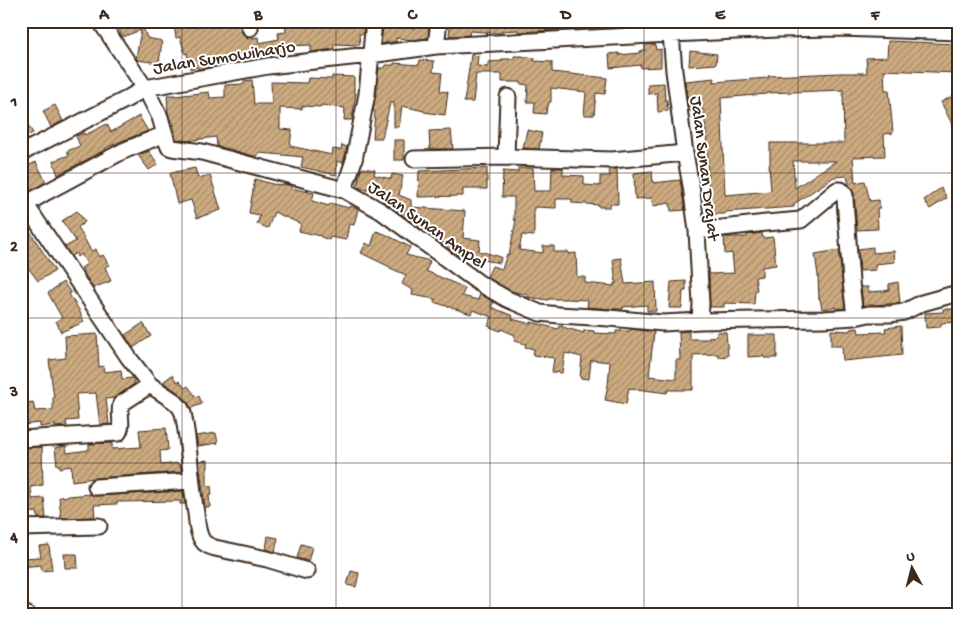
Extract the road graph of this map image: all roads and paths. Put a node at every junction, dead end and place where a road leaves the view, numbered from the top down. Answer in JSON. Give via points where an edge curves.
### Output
{"nodes":[{"id":1,"x":100,"y":21,"type":"edge"},
{"id":2,"x":374,"y":21,"type":"edge"},
{"id":3,"x":439,"y":21,"type":"edge"},
{"id":4,"x":670,"y":27,"type":"edge"},
{"id":5,"x":958,"y":32,"type":"edge"},
{"id":6,"x":436,"y":46,"type":"junction"},
{"id":7,"x":370,"y":55,"type":"junction"},
{"id":8,"x":146,"y":88,"type":"junction"},
{"id":9,"x":508,"y":97,"type":"dead end"},
{"id":10,"x":165,"y":134,"type":"junction"},
{"id":11,"x":21,"y":153,"type":"edge"},
{"id":12,"x":685,"y":153,"type":"junction"},
{"id":13,"x":506,"y":157,"type":"junction"},
{"id":14,"x":414,"y":159,"type":"dead end"},
{"id":15,"x":344,"y":190,"type":"junction"},
{"id":16,"x":24,"y":206,"type":"edge"},
{"id":17,"x":697,"y":231,"type":"junction"},
{"id":18,"x":958,"y":294,"type":"edge"},
{"id":19,"x":855,"y":317,"type":"junction"},
{"id":20,"x":700,"y":321,"type":"junction"},
{"id":21,"x":150,"y":385,"type":"junction"},
{"id":22,"x":21,"y":439,"type":"edge"},
{"id":23,"x":191,"y":481,"type":"junction"},
{"id":24,"x":96,"y":487,"type":"dead end"},
{"id":25,"x":99,"y":526,"type":"dead end"},
{"id":26,"x":21,"y":528,"type":"edge"},
{"id":27,"x":307,"y":571,"type":"dead end"},
{"id":28,"x":21,"y":613,"type":"edge"},
{"id":29,"x":28,"y":615,"type":"edge"}],
"edges":[{"from":1,"to":8,"type":"street","name":"Jalan Sunan Ampel"},
{"from":2,"to":7,"type":"street"},
{"from":3,"to":6,"type":"street"},
{"from":4,"to":5,"type":"street","name":"Jalan Sumowiharjo"},
{"from":4,"to":6,"type":"street","name":"Jalan Sumowiharjo"},
{"from":4,"to":12,"type":"street","name":"Jalan Sunan Drajat"},
{"from":6,"to":7,"type":"street","name":"Jalan Sumowiharjo"},
{"from":7,"to":8,"type":"street","name":"Jalan Sumowiharjo","via":[[268,66]]},
{"from":7,"to":15,"type":"street","via":[[367,94],[354,160]]},
{"from":8,"to":10,"type":"street","name":"Jalan Sunan Ampel"},
{"from":8,"to":11,"type":"street","name":"Jalan Sumowiharjo"},
{"from":9,"to":13,"type":"street"},
{"from":10,"to":15,"type":"street","name":"Jalan Sunan Ampel","via":[[172,148],[202,152]]},
{"from":10,"to":16,"type":"street","via":[[123,151]]},
{"from":12,"to":13,"type":"street","via":[[612,160]]},
{"from":12,"to":17,"type":"street","name":"Jalan Sunan Drajat"},
{"from":13,"to":14,"type":"street"},
{"from":15,"to":20,"type":"street","name":"Jalan Sunan Ampel","via":[[381,211],[479,283],[540,313],[656,323]]},
{"from":16,"to":21,"type":"street"},
{"from":17,"to":19,"type":"street","via":[[801,220],[841,190],[845,199]]},
{"from":17,"to":20,"type":"street","name":"Jalan Sunan Drajat"},
{"from":18,"to":19,"type":"street","name":"Jalan Sunan Ampel","via":[[922,303],[904,312]]},
{"from":19,"to":20,"type":"street","name":"Jalan Sunan Ampel"},
{"from":21,"to":22,"type":"street","via":[[121,404],[118,433]]},
{"from":21,"to":23,"type":"street","via":[[174,401],[183,412]]},
{"from":23,"to":24,"type":"street"},
{"from":23,"to":27,"type":"street","via":[[203,542],[214,548]]},
{"from":25,"to":26,"type":"street"},
{"from":28,"to":29,"type":"street"}]}
